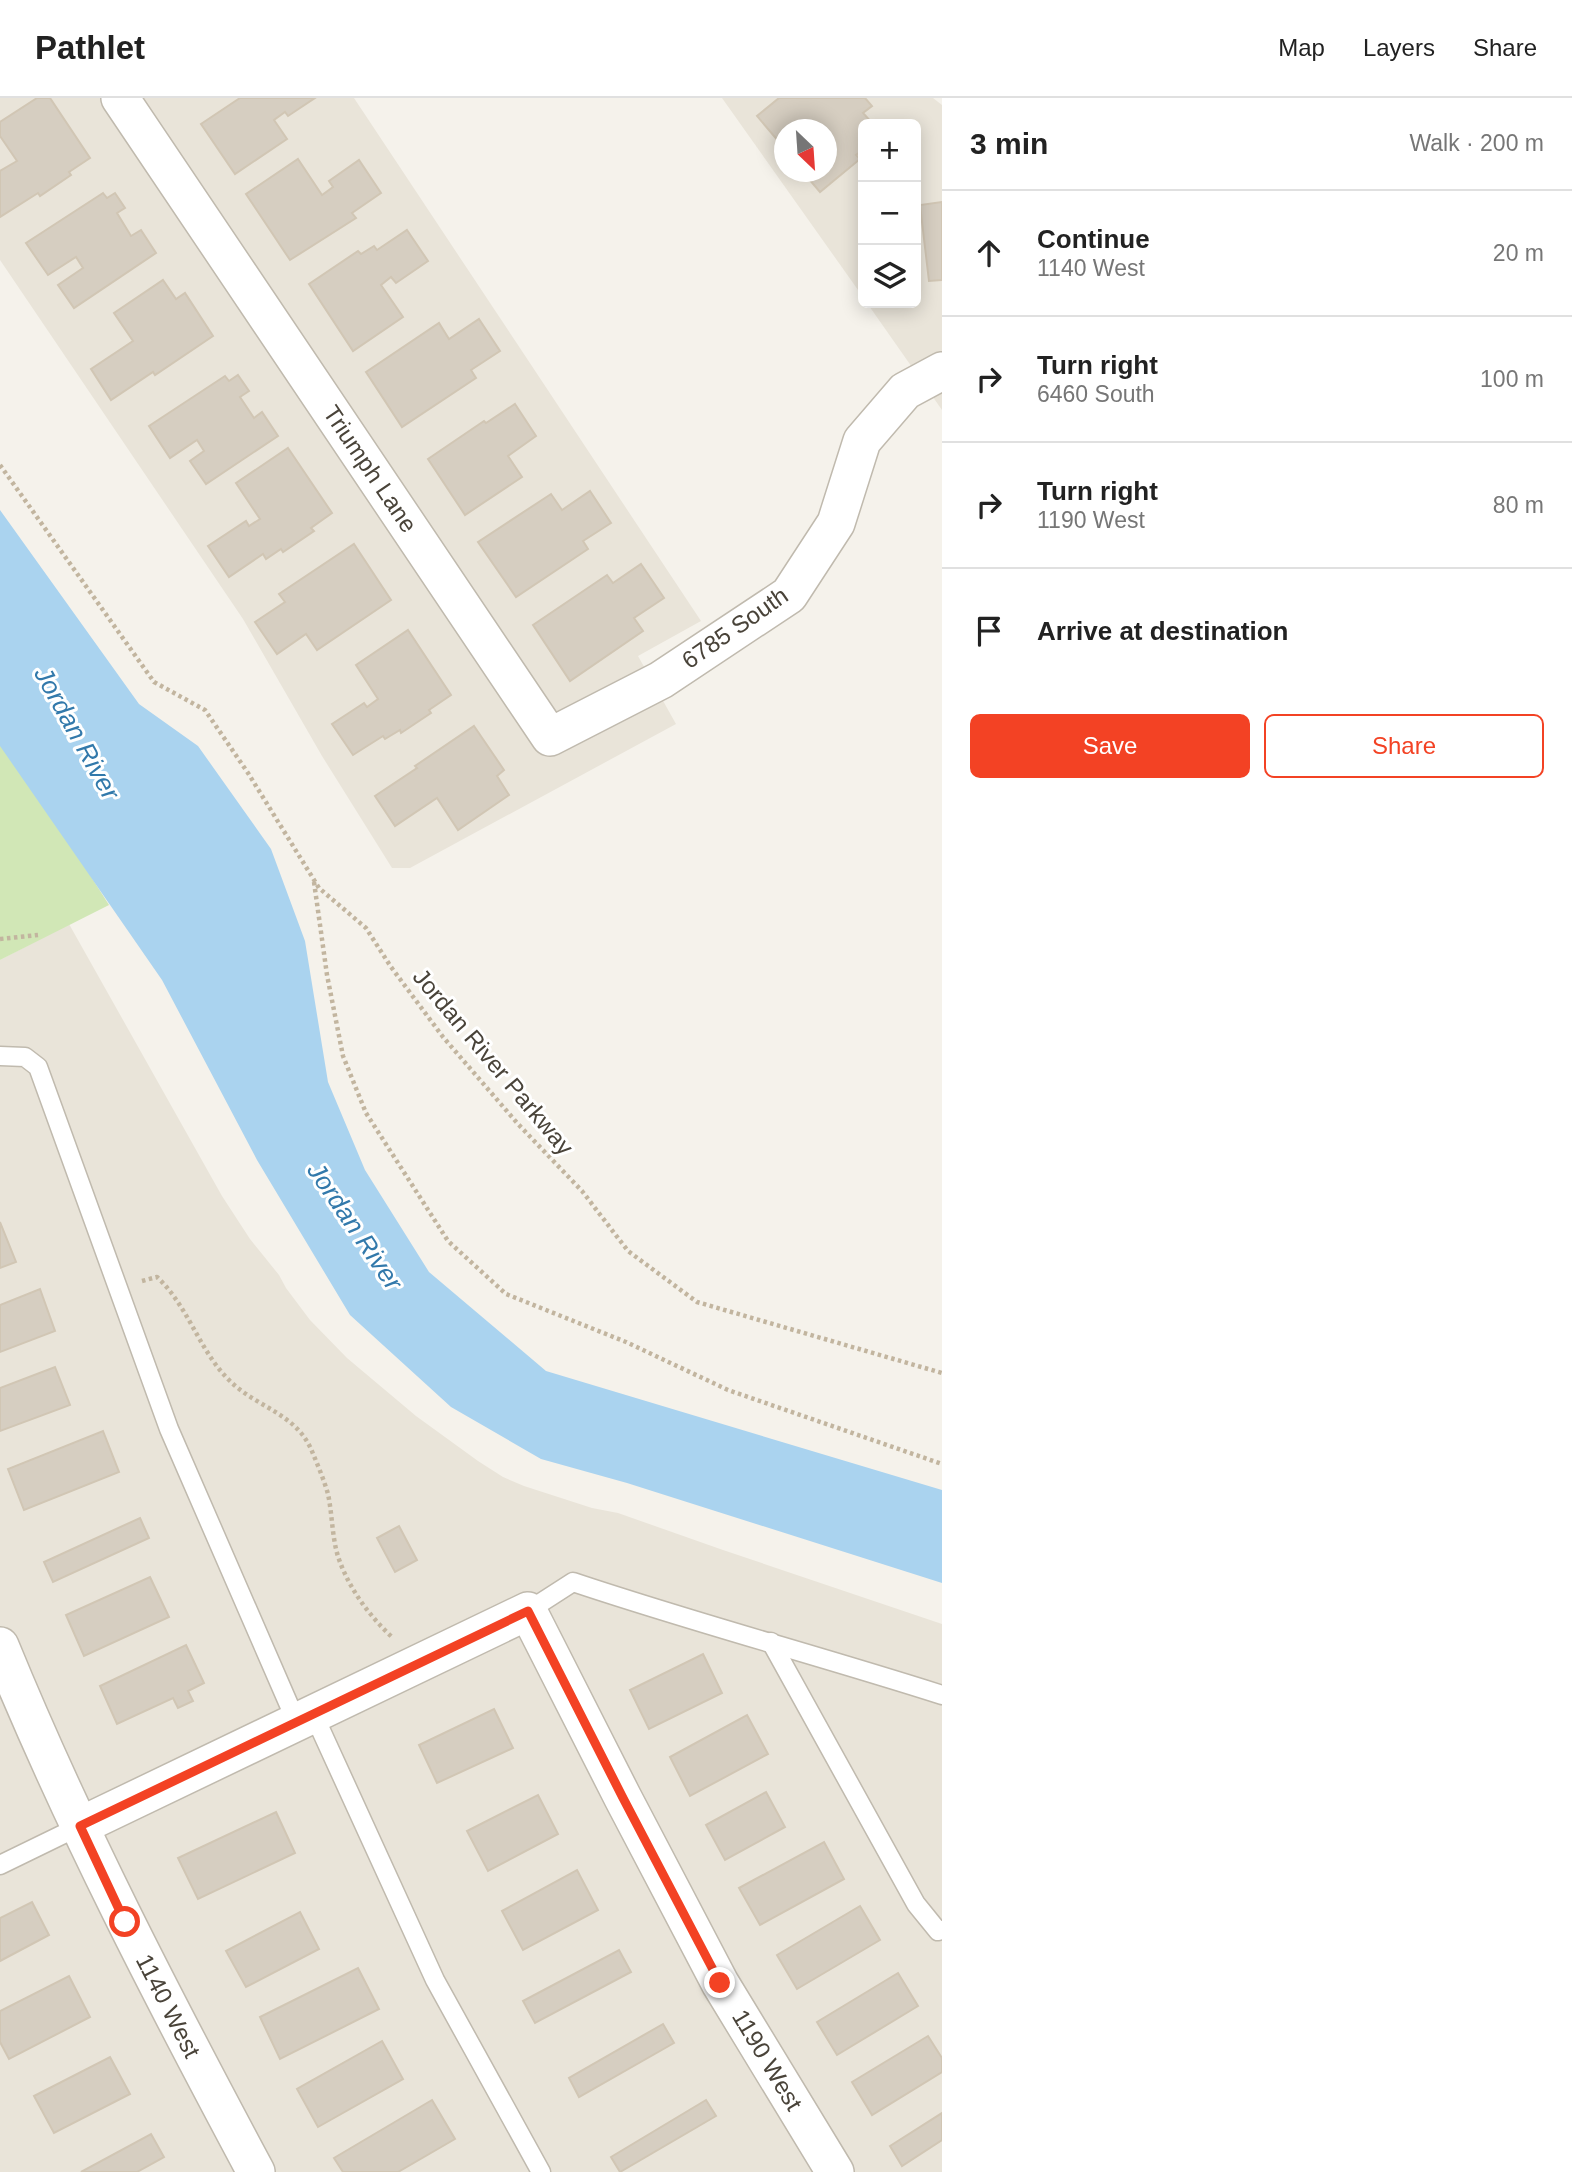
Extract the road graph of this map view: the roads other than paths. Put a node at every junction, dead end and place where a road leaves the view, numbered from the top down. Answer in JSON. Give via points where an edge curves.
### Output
{"nodes":[{"id":1,"x":120,"y":98,"type":"edge"},
{"id":2,"x":942,"y":371,"type":"edge"},
{"id":3,"x":661,"y":680,"type":"joint"},
{"id":4,"x":0,"y":1056,"type":"edge"},
{"id":5,"x":528,"y":1611,"type":"junction"},
{"id":6,"x":771,"y":1642,"type":"junction"},
{"id":7,"x":0,"y":1646,"type":"edge"},
{"id":8,"x":942,"y":1695,"type":"edge"},
{"id":9,"x":304,"y":1717,"type":"junction"},
{"id":10,"x":80,"y":1826,"type":"junction"},
{"id":11,"x":0,"y":1865,"type":"edge"},
{"id":12,"x":942,"y":1930,"type":"edge"},
{"id":13,"x":256,"y":2172,"type":"edge"},
{"id":14,"x":541,"y":2172,"type":"edge"},
{"id":15,"x":835,"y":2172,"type":"edge"}],
"edges":[{"from":1,"to":3,"type":"street","name":"Triumph Lane","via":[[550,737]]},
{"from":2,"to":3,"type":"street","name":"6785 South","via":[[905,391],[862,441],[836,523],[789,596]]},
{"from":4,"to":9,"type":"lane","via":[[25,1057],[38,1067],[169,1429]]},
{"from":5,"to":6,"type":"lane","via":[[573,1582]]},
{"from":5,"to":9,"type":"street"},
{"from":5,"to":15,"type":"street","name":"1190 West","via":[[720,1983]]},
{"from":6,"to":8,"type":"lane"},
{"from":6,"to":12,"type":"lane","via":[[916,1904],[938,1931]]},
{"from":7,"to":10,"type":"street","name":"1140 West"},
{"from":9,"to":10,"type":"street"},
{"from":9,"to":14,"type":"lane","via":[[435,1980]]},
{"from":10,"to":11,"type":"lane"},
{"from":10,"to":13,"type":"street","name":"1140 West"}]}
